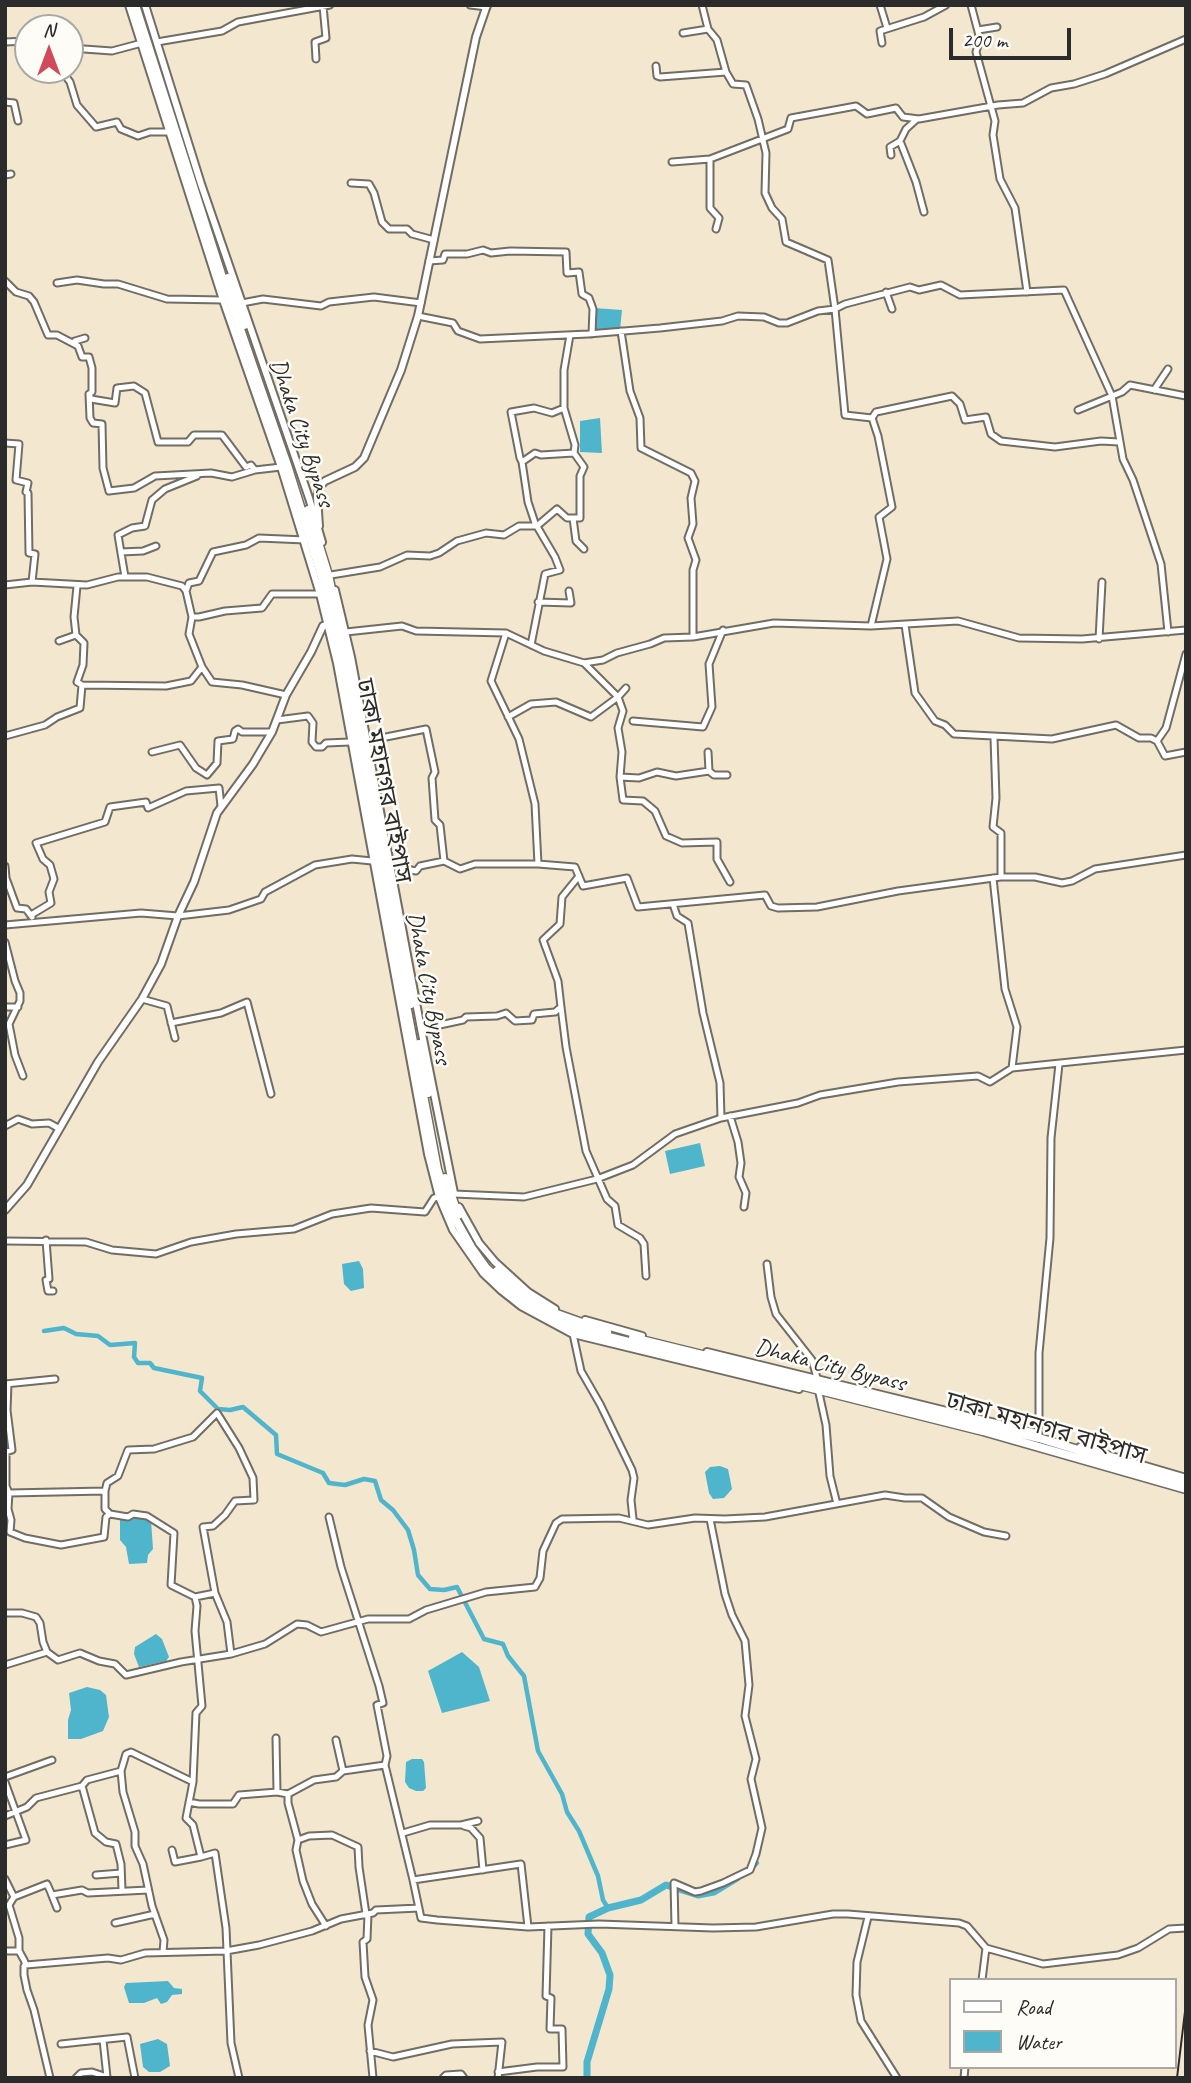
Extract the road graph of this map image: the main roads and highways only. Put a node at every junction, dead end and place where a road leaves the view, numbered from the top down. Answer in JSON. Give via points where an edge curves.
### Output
{"nodes":[{"id":1,"x":129,"y":5,"type":"edge"},
{"id":2,"x":135,"y":5,"type":"edge"},
{"id":3,"x":143,"y":5,"type":"edge"},
{"id":4,"x":487,"y":6,"type":"edge"},
{"id":5,"x":318,"y":530,"type":"junction"},
{"id":6,"x":324,"y":595,"type":"junction"},
{"id":7,"x":328,"y":624,"type":"junction"},
{"id":8,"x":5,"y":1210,"type":"edge"},
{"id":9,"x":1186,"y":1480,"type":"edge"},
{"id":10,"x":1186,"y":1491,"type":"edge"}],
"edges":[{"from":1,"to":6,"type":"main road"},
{"from":2,"to":6,"type":"highway","name":"Dhaka City Bypass","via":[[299,501]]},
{"from":3,"to":5,"type":"main road"},
{"from":3,"to":9,"type":"highway","name":"Dhaka City Bypass","via":[[223,264],[328,575],[441,1167],[455,1208],[476,1246],[525,1296],[574,1322],[1039,1438]]},
{"from":4,"to":5,"type":"main road","via":[[476,37],[418,316],[401,370],[365,458],[320,486]]},
{"from":5,"to":9,"type":"main road","via":[[346,632],[454,1194],[468,1225],[495,1262],[555,1309],[618,1330],[1039,1434]]},
{"from":6,"to":7,"type":"main road"},
{"from":6,"to":10,"type":"highway","name":"ঢাকা মহানগর বাইপাস","via":[[437,1169],[449,1208],[486,1268],[523,1302],[573,1328],[984,1431]]},
{"from":7,"to":8,"type":"main road","via":[[286,695],[272,732],[221,806],[161,964],[142,999],[98,1062],[27,1185]]},
{"from":7,"to":10,"type":"main road","via":[[428,1154],[453,1230],[483,1273],[521,1306],[573,1334],[982,1434]]}]}
